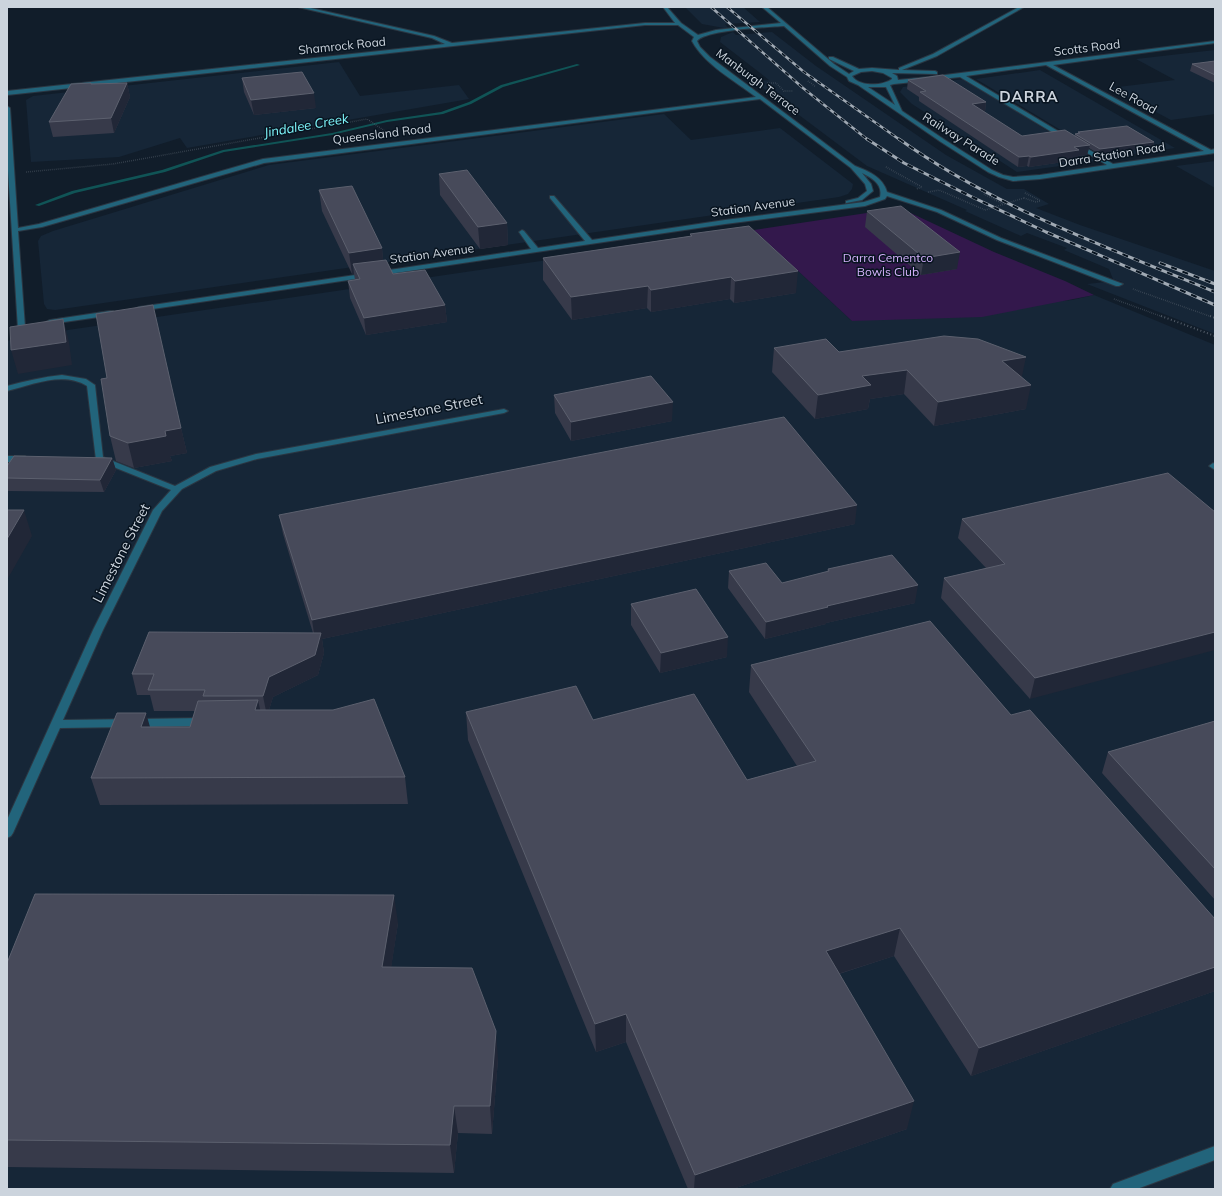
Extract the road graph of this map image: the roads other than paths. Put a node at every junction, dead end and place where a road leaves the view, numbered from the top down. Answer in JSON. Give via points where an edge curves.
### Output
{"nodes":[{"id":1,"x":300,"y":7,"type":"edge"},
{"id":2,"x":665,"y":7,"type":"edge"},
{"id":3,"x":764,"y":7,"type":"edge"},
{"id":4,"x":1022,"y":7,"type":"edge"},
{"id":5,"x":678,"y":24,"type":"junction"},
{"id":6,"x":785,"y":24,"type":"junction"},
{"id":7,"x":697,"y":36,"type":"junction"},
{"id":8,"x":1215,"y":42,"type":"edge"},
{"id":9,"x":808,"y":43,"type":"junction"},
{"id":10,"x":451,"y":45,"type":"junction"},
{"id":11,"x":935,"y":55,"type":"junction"},
{"id":12,"x":1046,"y":63,"type":"junction"},
{"id":13,"x":860,"y":71,"type":"junction"},
{"id":14,"x":881,"y":71,"type":"junction"},
{"id":15,"x":888,"y":71,"type":"junction"},
{"id":16,"x":926,"y":73,"type":"junction"},
{"id":17,"x":961,"y":74,"type":"junction"},
{"id":18,"x":848,"y":76,"type":"junction"},
{"id":19,"x":929,"y":79,"type":"junction"},
{"id":20,"x":890,"y":83,"type":"junction"},
{"id":21,"x":860,"y":84,"type":"junction"},
{"id":22,"x":7,"y":93,"type":"edge"},
{"id":23,"x":759,"y":98,"type":"junction"},
{"id":24,"x":7,"y":108,"type":"edge"},
{"id":25,"x":901,"y":112,"type":"junction"},
{"id":26,"x":1212,"y":152,"type":"edge"},
{"id":27,"x":1112,"y":166,"type":"junction"},
{"id":28,"x":853,"y":167,"type":"junction"},
{"id":29,"x":1013,"y":178,"type":"joint"},
{"id":30,"x":9,"y":185,"type":"edge"},
{"id":31,"x":884,"y":190,"type":"junction"},
{"id":32,"x":870,"y":191,"type":"joint"},
{"id":33,"x":552,"y":197,"type":"dead end"},
{"id":34,"x":823,"y":209,"type":"junction"},
{"id":35,"x":14,"y":230,"type":"junction"},
{"id":36,"x":522,"y":232,"type":"dead end"},
{"id":37,"x":590,"y":242,"type":"junction"},
{"id":38,"x":536,"y":250,"type":"junction"},
{"id":39,"x":1119,"y":284,"type":"road end"},
{"id":40,"x":134,"y":309,"type":"edge"},
{"id":41,"x":119,"y":312,"type":"edge"},
{"id":42,"x":43,"y":323,"type":"edge"},
{"id":43,"x":21,"y":327,"type":"edge"},
{"id":44,"x":7,"y":389,"type":"edge"},
{"id":45,"x":504,"y":411,"type":"dead end"},
{"id":46,"x":7,"y":459,"type":"edge"},
{"id":47,"x":33,"y":459,"type":"edge"},
{"id":48,"x":176,"y":489,"type":"junction"},
{"id":49,"x":215,"y":722,"type":"edge"},
{"id":50,"x":56,"y":724,"type":"junction"},
{"id":51,"x":7,"y":833,"type":"edge"},
{"id":52,"x":1215,"y":1153,"type":"edge"},
{"id":53,"x":1118,"y":1189,"type":"edge"}],
"edges":[{"from":1,"to":10,"type":"street","via":[[434,37]]},
{"from":2,"to":5,"type":"street"},
{"from":3,"to":6,"type":"street"},
{"from":4,"to":11,"type":"street"},
{"from":5,"to":7,"type":"street"},
{"from":5,"to":10,"type":"street","name":"Shamrock Road","via":[[645,24]]},
{"from":6,"to":7,"type":"street","via":[[716,31]]},
{"from":6,"to":9,"type":"street"},
{"from":7,"to":23,"type":"street","name":"Manburgh Terrace","via":[[694,41],[698,48]]},
{"from":8,"to":12,"type":"street","name":"Scotts Road"},
{"from":9,"to":13,"type":"street","via":[[835,61]]},
{"from":9,"to":18,"type":"street"},
{"from":10,"to":22,"type":"street","name":"Shamrock Road"},
{"from":11,"to":15,"type":"street","via":[[911,66]]},
{"from":11,"to":16,"type":"street","via":[[925,66]]},
{"from":12,"to":17,"type":"street","name":"Scotts Road"},
{"from":12,"to":26,"type":"street","name":"Lee Road"},
{"from":13,"to":14,"type":"street","name":"Scotts Road"},
{"from":13,"to":18,"type":"street"},
{"from":14,"to":15,"type":"street","name":"Scotts Road"},
{"from":14,"to":20,"type":"street","via":[[895,77]]},
{"from":15,"to":16,"type":"street","name":"Scotts Road"},
{"from":16,"to":17,"type":"street","name":"Scotts Road"},
{"from":16,"to":19,"type":"street"},
{"from":17,"to":19,"type":"street","name":"Scotts Road"},
{"from":17,"to":27,"type":"street"},
{"from":18,"to":21,"type":"street","name":"Railway Parade"},
{"from":19,"to":20,"type":"street","name":"Scotts Road"},
{"from":20,"to":21,"type":"street","name":"Scotts Road","via":[[874,86]]},
{"from":20,"to":25,"type":"street","name":"Railway Parade"},
{"from":21,"to":25,"type":"street","name":"Railway Parade"},
{"from":23,"to":28,"type":"street","name":"Manburgh Terrace"},
{"from":23,"to":35,"type":"street","name":"Queensland Road","via":[[263,161],[40,226]]},
{"from":24,"to":30,"type":"street"},
{"from":25,"to":29,"type":"street","name":"Railway Parade","via":[[990,171]]},
{"from":26,"to":27,"type":"street","name":"Darra Station Road"},
{"from":27,"to":29,"type":"street","name":"Darra Station Road","via":[[1040,178]]},
{"from":28,"to":31,"type":"street","name":"Manburgh Terrace","via":[[869,174]]},
{"from":28,"to":32,"type":"street","name":"Manburgh Terrace","via":[[868,184]]},
{"from":30,"to":35,"type":"street"},
{"from":31,"to":34,"type":"street","name":"Station Avenue","via":[[883,198],[877,201]]},
{"from":31,"to":39,"type":"street","name":"Manburgh Terrace","via":[[939,211],[999,239]]},
{"from":32,"to":34,"type":"street","name":"Station Avenue","via":[[860,199]]},
{"from":33,"to":37,"type":"street"},
{"from":34,"to":37,"type":"street","name":"Station Avenue"},
{"from":35,"to":43,"type":"street"},
{"from":36,"to":38,"type":"street"},
{"from":37,"to":38,"type":"street","name":"Station Avenue"},
{"from":38,"to":40,"type":"street","name":"Station Avenue"},
{"from":41,"to":42,"type":"street"},
{"from":44,"to":48,"type":"street","via":[[62,377],[86,380],[92,385],[96,458]]},
{"from":45,"to":48,"type":"street","name":"Limestone Street","via":[[256,457],[213,470]]},
{"from":46,"to":47,"type":"street"},
{"from":48,"to":50,"type":"street","name":"Limestone Street","via":[[158,510],[98,630]]},
{"from":49,"to":50,"type":"street"},
{"from":50,"to":51,"type":"street","name":"Limestone Street"},
{"from":52,"to":53,"type":"street"}]}
